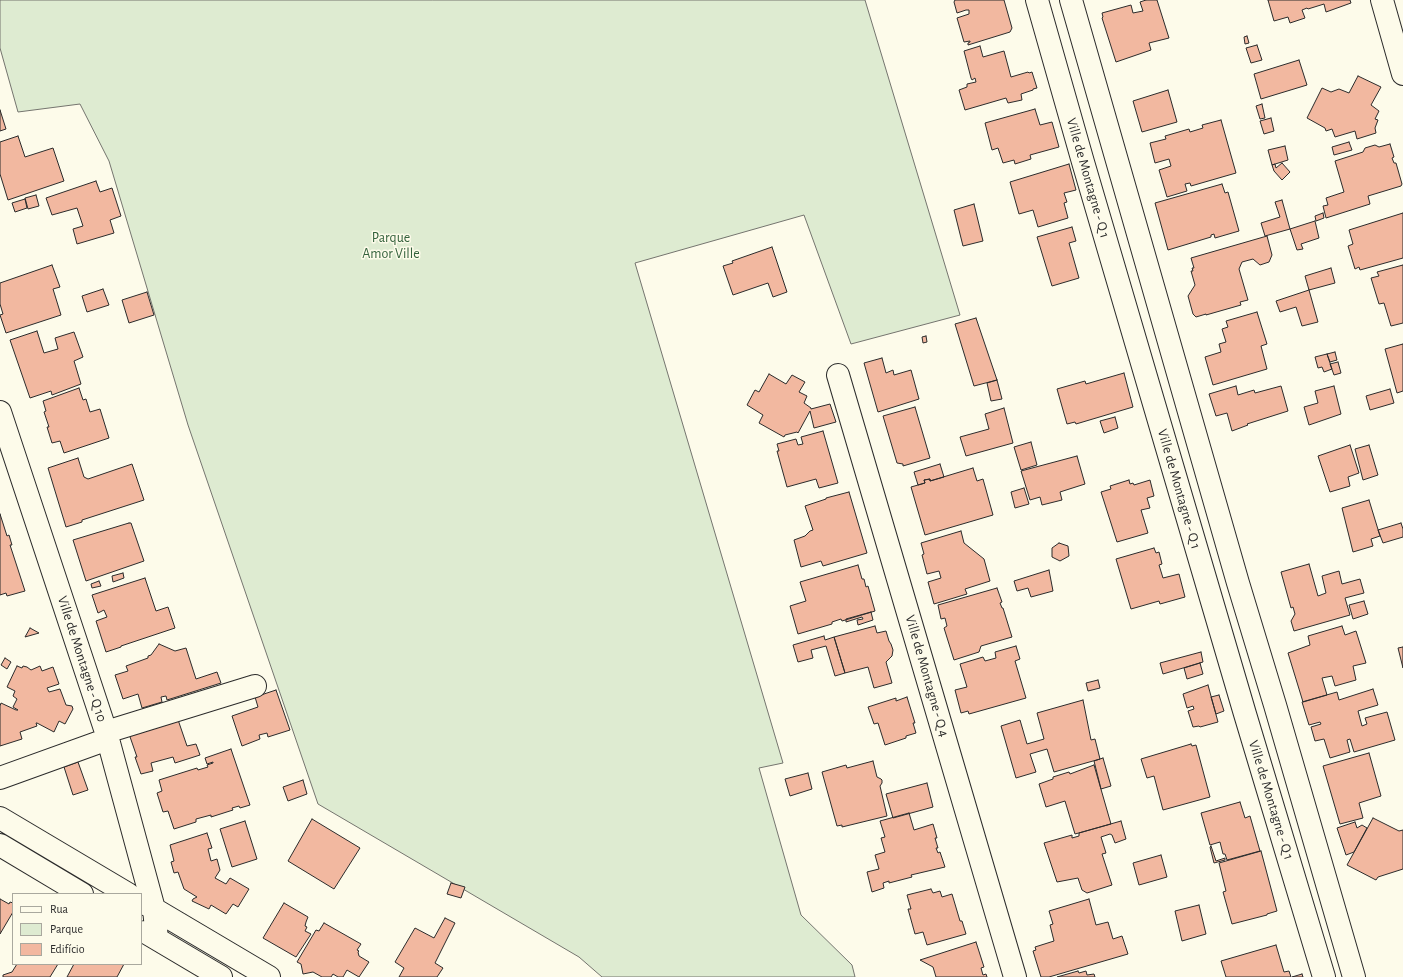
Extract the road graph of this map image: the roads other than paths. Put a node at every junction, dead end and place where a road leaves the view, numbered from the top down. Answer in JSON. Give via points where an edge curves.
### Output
{"nodes":[{"id":1,"x":1037,"y":0,"type":"edge"},
{"id":2,"x":1071,"y":0,"type":"edge"},
{"id":3,"x":1382,"y":0,"type":"edge"},
{"id":4,"x":1403,"y":74,"type":"edge"},
{"id":5,"x":1115,"y":155,"type":"junction"},
{"id":6,"x":1083,"y":162,"type":"junction"},
{"id":7,"x":838,"y":375,"type":"dead end"},
{"id":8,"x":0,"y":412,"type":"edge"},
{"id":9,"x":255,"y":686,"type":"dead end"},
{"id":10,"x":1275,"y":705,"type":"junction"},
{"id":11,"x":1245,"y":714,"type":"junction"},
{"id":12,"x":107,"y":735,"type":"junction"},
{"id":13,"x":0,"y":778,"type":"edge"},
{"id":14,"x":0,"y":818,"type":"edge"},
{"id":15,"x":0,"y":845,"type":"edge"},
{"id":16,"x":80,"y":893,"type":"edge"},
{"id":17,"x":126,"y":893,"type":"edge"},
{"id":18,"x":148,"y":905,"type":"edge"},
{"id":19,"x":149,"y":934,"type":"edge"},
{"id":20,"x":221,"y":977,"type":"edge"},
{"id":21,"x":269,"y":977,"type":"edge"},
{"id":22,"x":1016,"y":977,"type":"edge"},
{"id":23,"x":1324,"y":977,"type":"edge"},
{"id":24,"x":1354,"y":977,"type":"edge"}],
"edges":[{"from":1,"to":6,"type":"street","name":"Ville de Montagne - Q 1"},
{"from":2,"to":5,"type":"street"},
{"from":3,"to":4,"type":"street"},
{"from":5,"to":6,"type":"street"},
{"from":5,"to":10,"type":"street"},
{"from":6,"to":11,"type":"street","name":"Ville de Montagne - Q 1"},
{"from":7,"to":22,"type":"street","name":"Ville de Montagne - Q 4"},
{"from":8,"to":12,"type":"street","name":"Ville de Montagne - Q 10"},
{"from":9,"to":12,"type":"street"},
{"from":10,"to":11,"type":"street"},
{"from":10,"to":24,"type":"street"},
{"from":11,"to":23,"type":"street","name":"Ville de Montagne - Q 1"},
{"from":12,"to":13,"type":"street"},
{"from":12,"to":18,"type":"street","name":"Ville de Montagne - Q 10"},
{"from":14,"to":17,"type":"street"},
{"from":15,"to":16,"type":"street"},
{"from":18,"to":19,"type":"street","name":"Ville de Montagne - Q 10"},
{"from":18,"to":21,"type":"street"},
{"from":19,"to":20,"type":"street"}]}
